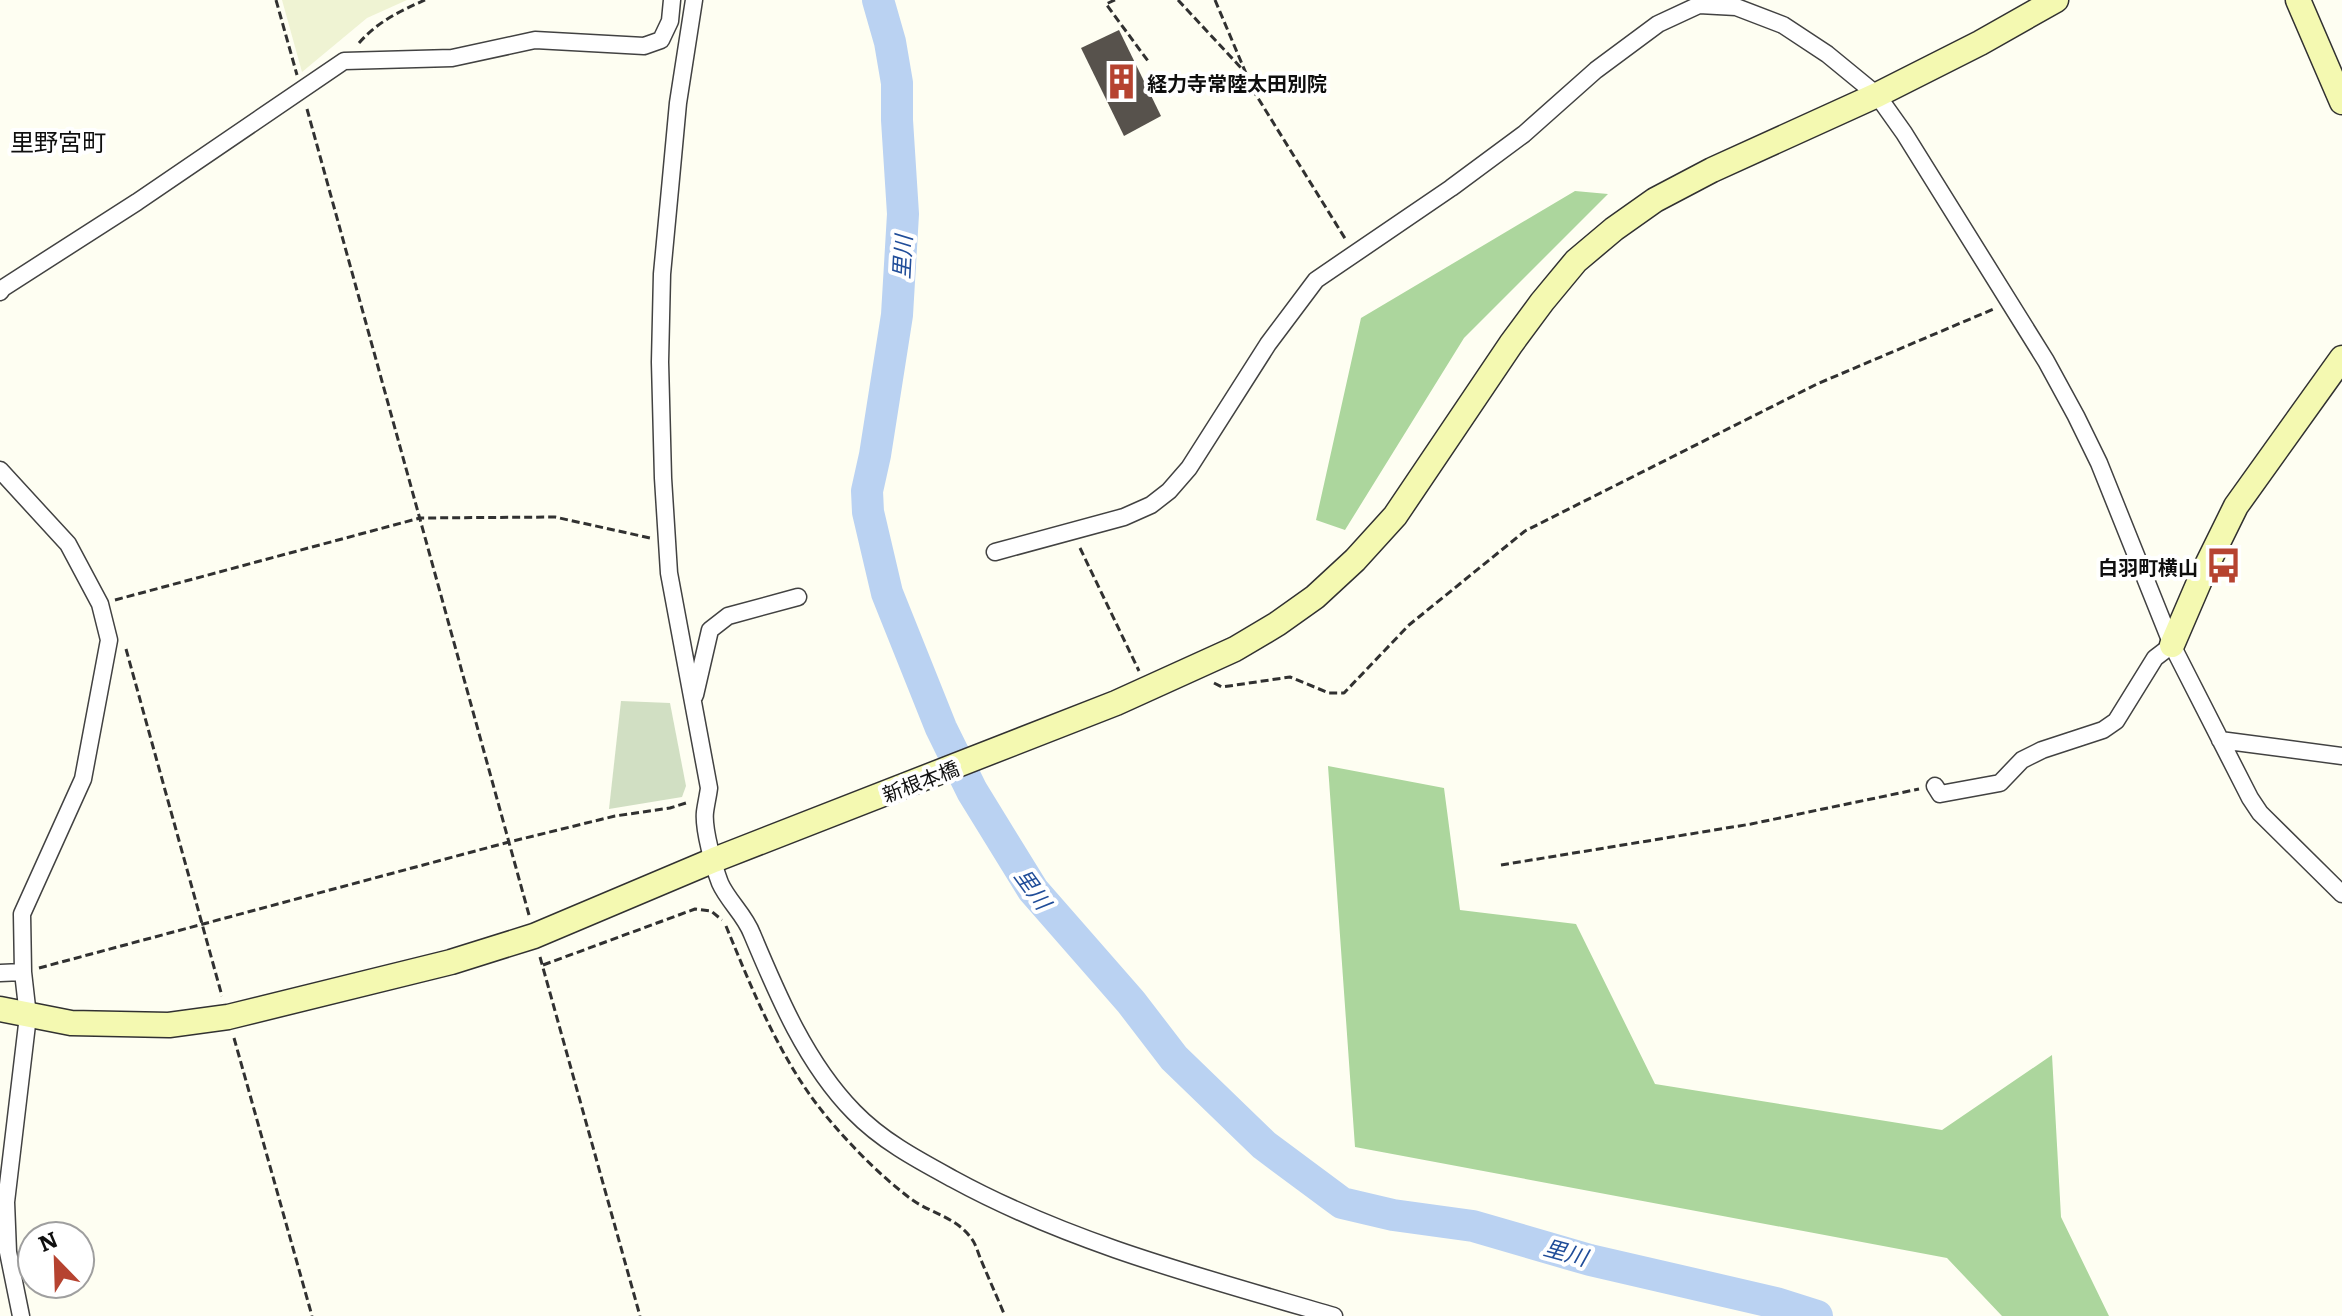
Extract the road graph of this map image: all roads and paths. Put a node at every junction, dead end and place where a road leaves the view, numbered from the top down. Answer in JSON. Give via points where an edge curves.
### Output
{"nodes":[{"id":1,"x":276,"y":0,"type":"edge"},
{"id":2,"x":425,"y":0,"type":"edge"},
{"id":3,"x":672,"y":0,"type":"edge"},
{"id":4,"x":680,"y":0,"type":"edge"},
{"id":5,"x":694,"y":0,"type":"edge"},
{"id":6,"x":1115,"y":0,"type":"edge"},
{"id":7,"x":1178,"y":0,"type":"edge"},
{"id":8,"x":1215,"y":0,"type":"edge"},
{"id":9,"x":2056,"y":0,"type":"edge"},
{"id":10,"x":2298,"y":0,"type":"edge"},
{"id":11,"x":670,"y":21,"type":"junction"},
{"id":12,"x":344,"y":61,"type":"junction"},
{"id":13,"x":1148,"y":61,"type":"dead end"},
{"id":14,"x":1246,"y":73,"type":"junction"},
{"id":15,"x":302,"y":91,"type":"junction"},
{"id":16,"x":1877,"y":95,"type":"junction"},
{"id":17,"x":2342,"y":102,"type":"edge"},
{"id":18,"x":1354,"y":253,"type":"junction"},
{"id":19,"x":0,"y":292,"type":"edge"},
{"id":20,"x":2010,"y":302,"type":"junction"},
{"id":21,"x":2342,"y":358,"type":"edge"},
{"id":22,"x":0,"y":470,"type":"edge"},
{"id":23,"x":420,"y":518,"type":"junction"},
{"id":24,"x":1071,"y":530,"type":"junction"},
{"id":25,"x":650,"y":538,"type":"dead end"},
{"id":26,"x":995,"y":552,"type":"dead end"},
{"id":27,"x":798,"y":597,"type":"dead end"},
{"id":28,"x":100,"y":604,"type":"junction"},
{"id":29,"x":125,"y":645,"type":"dead end"},
{"id":30,"x":2172,"y":645,"type":"junction"},
{"id":31,"x":1208,"y":680,"type":"dead end"},
{"id":32,"x":1148,"y":689,"type":"junction"},
{"id":33,"x":693,"y":701,"type":"junction"},
{"id":34,"x":2220,"y":740,"type":"junction"},
{"id":35,"x":2342,"y":756,"type":"edge"},
{"id":36,"x":1935,"y":786,"type":"joint"},
{"id":37,"x":694,"y":790,"type":"dead end"},
{"id":38,"x":509,"y":842,"type":"junction"},
{"id":39,"x":719,"y":858,"type":"junction"},
{"id":40,"x":1501,"y":865,"type":"dead end"},
{"id":41,"x":2342,"y":894,"type":"edge"},
{"id":42,"x":203,"y":924,"type":"junction"},
{"id":43,"x":534,"y":936,"type":"junction"},
{"id":44,"x":543,"y":965,"type":"junction"},
{"id":45,"x":23,"y":972,"type":"junction"},
{"id":46,"x":0,"y":973,"type":"edge"},
{"id":47,"x":0,"y":1009,"type":"edge"},
{"id":48,"x":28,"y":1016,"type":"junction"},
{"id":49,"x":228,"y":1017,"type":"junction"},
{"id":50,"x":21,"y":1316,"type":"edge"},
{"id":51,"x":312,"y":1316,"type":"edge"},
{"id":52,"x":640,"y":1316,"type":"edge"},
{"id":53,"x":1005,"y":1316,"type":"edge"},
{"id":54,"x":1334,"y":1316,"type":"edge"}],
"edges":[{"from":1,"to":15,"type":"path"},
{"from":2,"to":12,"type":"path","via":[[367,33]]},
{"from":3,"to":11,"type":"street"},
{"from":4,"to":11,"type":"street"},
{"from":5,"to":33,"type":"street","via":[[678,103],[662,274],[660,362],[669,573]]},
{"from":6,"to":13,"type":"path","via":[[1106,4]]},
{"from":7,"to":14,"type":"path"},
{"from":8,"to":14,"type":"path"},
{"from":9,"to":16,"type":"street","name":"新根本橋"},
{"from":10,"to":17,"type":"street"},
{"from":11,"to":12,"type":"street","via":[[661,40],[644,46],[535,40],[452,58]]},
{"from":12,"to":15,"type":"street"},
{"from":14,"to":18,"type":"path"},
{"from":15,"to":19,"type":"street"},
{"from":15,"to":23,"type":"path"},
{"from":16,"to":18,"type":"street","via":[[1783,25],[1736,7],[1699,5],[1658,24],[1524,134]]},
{"from":16,"to":20,"type":"street"},
{"from":16,"to":32,"type":"street","name":"新根本橋","via":[[1712,170],[1614,229],[1576,261],[1542,302],[1395,516],[1355,560],[1277,624]]},
{"from":18,"to":24,"type":"street","via":[[1316,280],[1169,491],[1124,517]]},
{"from":20,"to":30,"type":"street","via":[[2099,463]]},
{"from":20,"to":31,"type":"path","via":[[1817,384],[1525,531],[1409,625],[1344,693],[1329,693],[1290,677],[1222,687]]},
{"from":21,"to":30,"type":"street","via":[[2236,506]]},
{"from":22,"to":28,"type":"street","via":[[68,544]]},
{"from":23,"to":25,"type":"path","via":[[555,517]]},
{"from":23,"to":28,"type":"path"},
{"from":23,"to":38,"type":"path"},
{"from":24,"to":26,"type":"street"},
{"from":24,"to":32,"type":"path"},
{"from":27,"to":33,"type":"street","via":[[728,616],[710,630]]},
{"from":28,"to":45,"type":"street","via":[[109,640],[83,779],[22,914]]},
{"from":29,"to":42,"type":"path"},
{"from":30,"to":34,"type":"street"},
{"from":30,"to":36,"type":"street","via":[[2155,658],[2116,721],[2103,730],[2022,760],[2000,783],[1940,794]]},
{"from":32,"to":39,"type":"street","name":"新根本橋"},
{"from":33,"to":39,"type":"street","via":[[709,788],[708,840]]},
{"from":34,"to":35,"type":"street"},
{"from":34,"to":41,"type":"street","via":[[2260,813]]},
{"from":36,"to":40,"type":"path","via":[[1751,824]]},
{"from":37,"to":38,"type":"path","via":[[686,803],[670,808]]},
{"from":38,"to":42,"type":"path"},
{"from":38,"to":43,"type":"path"},
{"from":39,"to":43,"type":"street","name":"新根本橋"},
{"from":39,"to":54,"type":"street","via":[[720,883],[750,928],[808,1051],[873,1130],[938,1171],[1041,1223]]},
{"from":42,"to":45,"type":"path"},
{"from":42,"to":49,"type":"path"},
{"from":43,"to":44,"type":"path"},
{"from":43,"to":49,"type":"street","name":"新根本橋"},
{"from":44,"to":52,"type":"path"},
{"from":44,"to":53,"type":"path","via":[[695,909],[711,911],[724,922],[788,1060],[810,1095],[888,1180],[972,1239]]},
{"from":45,"to":46,"type":"street"},
{"from":45,"to":48,"type":"street"},
{"from":47,"to":48,"type":"street","name":"新根本橋"},
{"from":48,"to":49,"type":"street","name":"新根本橋","via":[[120,1026]]},
{"from":48,"to":50,"type":"street","via":[[6,1202],[8,1252]]},
{"from":49,"to":51,"type":"path"}]}
